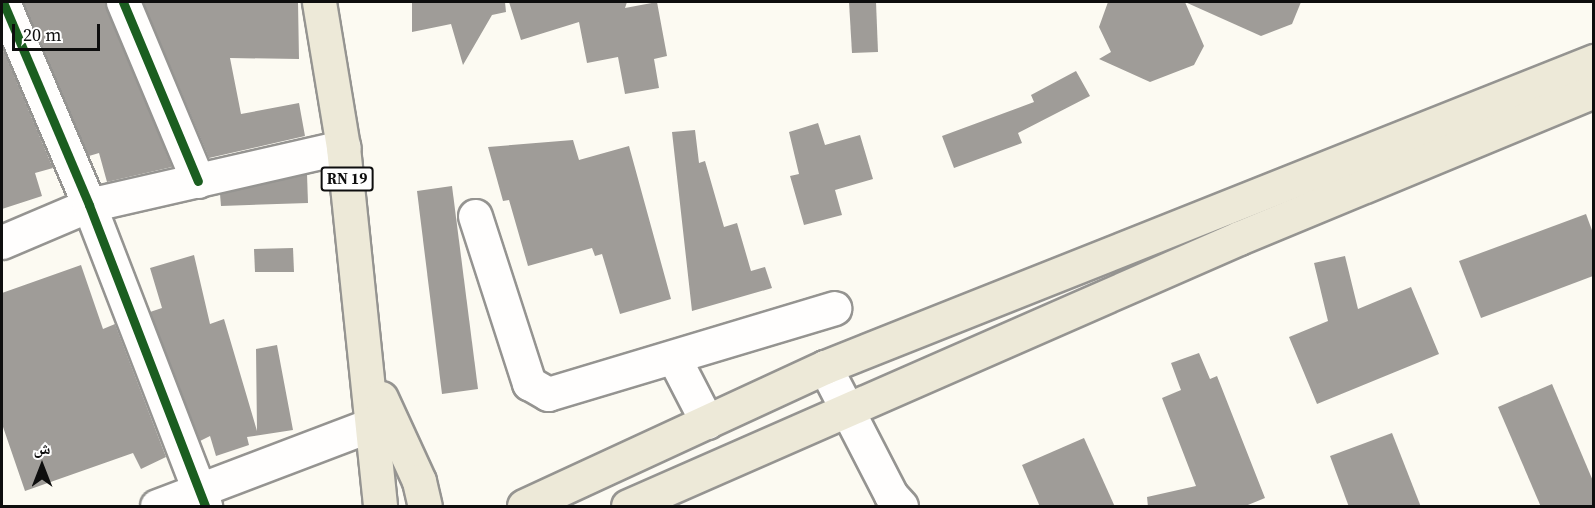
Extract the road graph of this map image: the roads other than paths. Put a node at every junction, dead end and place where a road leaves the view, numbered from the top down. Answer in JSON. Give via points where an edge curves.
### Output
{"nodes":[{"id":1,"x":3,"y":2,"type":"edge"},
{"id":2,"x":123,"y":2,"type":"edge"},
{"id":3,"x":319,"y":2,"type":"edge"},
{"id":4,"x":1593,"y":61,"type":"edge"},
{"id":5,"x":1593,"y":91,"type":"edge"},
{"id":6,"x":344,"y":147,"type":"junction"},
{"id":7,"x":198,"y":181,"type":"junction"},
{"id":8,"x":90,"y":205,"type":"junction"},
{"id":9,"x":475,"y":216,"type":"dead end"},
{"id":10,"x":2,"y":242,"type":"edge"},
{"id":11,"x":834,"y":308,"type":"dead end"},
{"id":12,"x":365,"y":357,"type":"junction"},
{"id":13,"x":674,"y":358,"type":"junction"},
{"id":14,"x":825,"y":367,"type":"junction"},
{"id":15,"x":848,"y":411,"type":"junction"},
{"id":16,"x":707,"y":422,"type":"junction"},
{"id":17,"x":373,"y":424,"type":"junction"},
{"id":18,"x":201,"y":499,"type":"edge"},
{"id":19,"x":157,"y":507,"type":"edge"},
{"id":20,"x":380,"y":507,"type":"edge"},
{"id":21,"x":425,"y":507,"type":"edge"},
{"id":22,"x":524,"y":507,"type":"edge"},
{"id":23,"x":628,"y":507,"type":"edge"},
{"id":24,"x":901,"y":507,"type":"edge"}],
"edges":[{"from":1,"to":8,"type":"street"},
{"from":2,"to":7,"type":"street"},
{"from":3,"to":6,"type":"main road","number":"RN 19"},
{"from":4,"to":14,"type":"main road"},
{"from":5,"to":15,"type":"main road","via":[[1239,238]]},
{"from":6,"to":7,"type":"street"},
{"from":6,"to":12,"type":"main road","number":"RN 19"},
{"from":7,"to":8,"type":"street"},
{"from":8,"to":10,"type":"street"},
{"from":8,"to":18,"type":"street"},
{"from":9,"to":13,"type":"street","via":[[529,382],[548,394]]},
{"from":11,"to":13,"type":"street"},
{"from":12,"to":17,"type":"main road","number":"RN 19"},
{"from":12,"to":21,"type":"main road","number":"RN 19","via":[[398,442],[419,481]]},
{"from":13,"to":16,"type":"street"},
{"from":14,"to":15,"type":"street"},
{"from":14,"to":16,"type":"main road"},
{"from":15,"to":23,"type":"main road"},
{"from":15,"to":24,"type":"street"},
{"from":16,"to":22,"type":"main road"},
{"from":17,"to":18,"type":"street"},
{"from":17,"to":20,"type":"main road","number":"RN 19"},
{"from":18,"to":19,"type":"street"}]}
